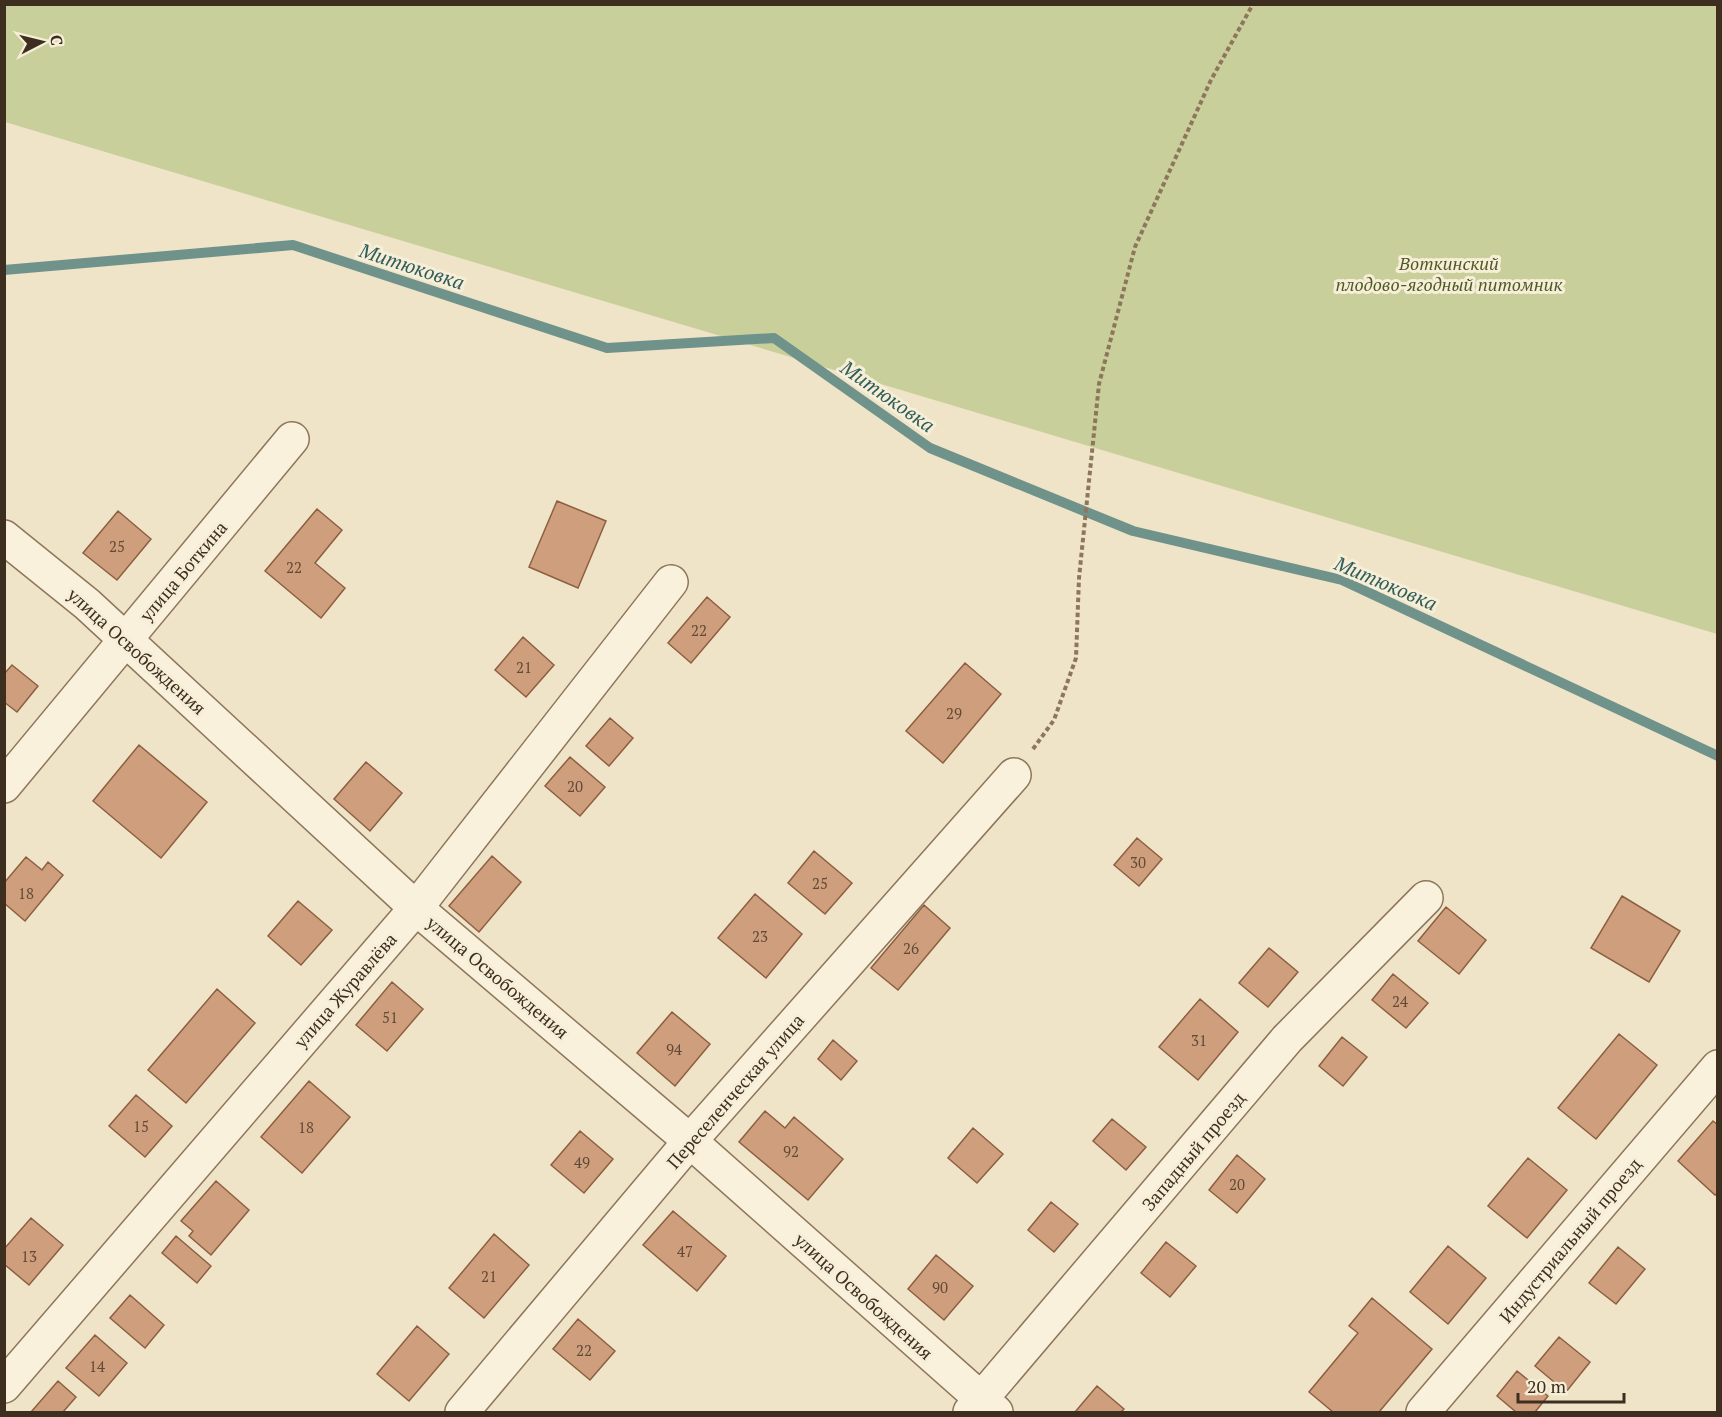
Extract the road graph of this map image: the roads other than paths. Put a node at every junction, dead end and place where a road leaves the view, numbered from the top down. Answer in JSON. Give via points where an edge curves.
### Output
{"nodes":[{"id":1,"x":292,"y":439,"type":"dead end"},
{"id":2,"x":4,"y":537,"type":"edge"},
{"id":3,"x":671,"y":582,"type":"dead end"},
{"id":4,"x":126,"y":639,"type":"junction"},
{"id":5,"x":1014,"y":775,"type":"road end"},
{"id":6,"x":4,"y":786,"type":"edge"},
{"id":7,"x":1426,"y":898,"type":"dead end"},
{"id":8,"x":416,"y":908,"type":"junction"},
{"id":9,"x":1718,"y":1067,"type":"edge"},
{"id":10,"x":690,"y":1141,"type":"junction"},
{"id":11,"x":4,"y":1386,"type":"edge"},
{"id":12,"x":982,"y":1408,"type":"edge"},
{"id":13,"x":462,"y":1413,"type":"edge"},
{"id":14,"x":1423,"y":1413,"type":"edge"}],
"edges":[{"from":1,"to":4,"type":"street","name":"улица Боткина"},
{"from":2,"to":4,"type":"street","name":"улица Освобождения"},
{"from":3,"to":8,"type":"street","name":"улица Журавлёва"},
{"from":4,"to":6,"type":"street","name":"улица Боткина"},
{"from":4,"to":8,"type":"street","name":"улица Освобождения"},
{"from":5,"to":10,"type":"street","name":"Переселенческая улица"},
{"from":7,"to":12,"type":"street","name":"Западный проезд","via":[[1287,1040]]},
{"from":8,"to":10,"type":"street","name":"улица Освобождения"},
{"from":8,"to":11,"type":"street","name":"улица Журавлёва"},
{"from":9,"to":14,"type":"street","name":"Индустриальный проезд"},
{"from":10,"to":12,"type":"street","name":"улица Освобождения"},
{"from":10,"to":13,"type":"street","name":"Переселенческая улица"}]}
